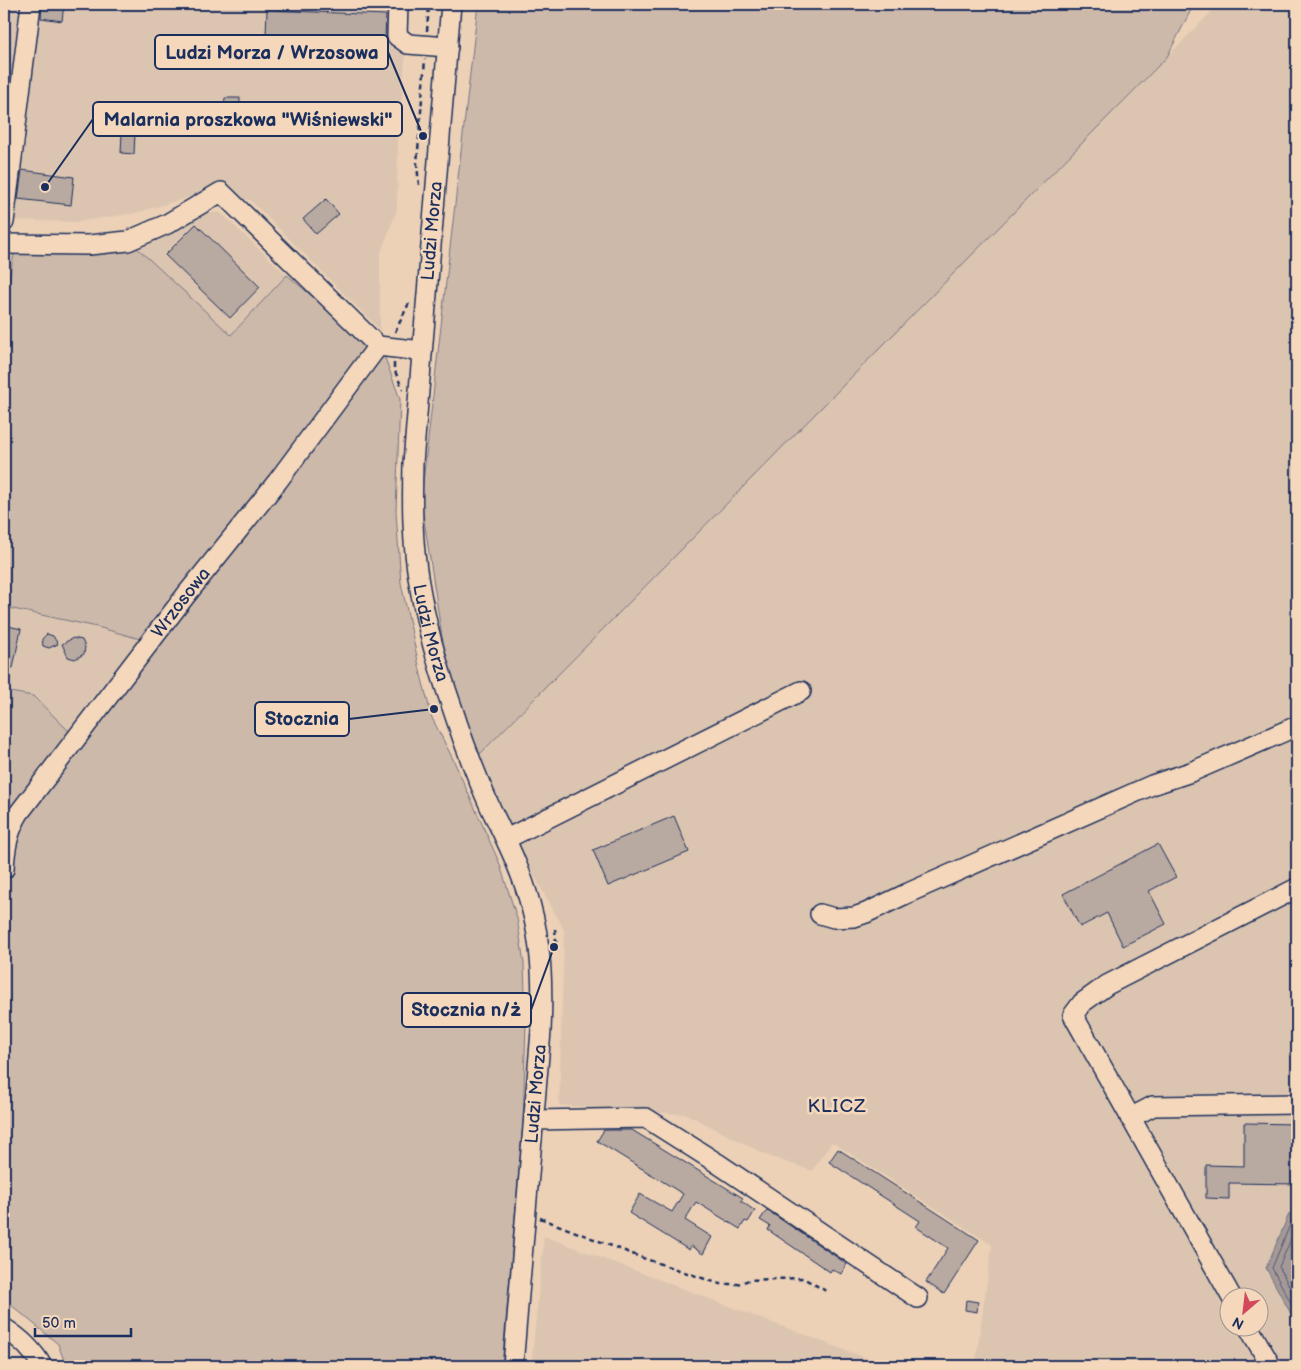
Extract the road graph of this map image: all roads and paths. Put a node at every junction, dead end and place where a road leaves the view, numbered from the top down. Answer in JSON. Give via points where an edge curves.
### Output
{"nodes":[{"id":1,"x":30,"y":4,"type":"edge"},
{"id":2,"x":398,"y":4,"type":"edge"},
{"id":3,"x":429,"y":4,"type":"edge"},
{"id":4,"x":451,"y":4,"type":"edge"},
{"id":5,"x":426,"y":45,"type":"junction"},
{"id":6,"x":448,"y":47,"type":"junction"},
{"id":7,"x":420,"y":193,"type":"dead end"},
{"id":8,"x":4,"y":222,"type":"edge"},
{"id":9,"x":4,"y":244,"type":"edge"},
{"id":10,"x":414,"y":294,"type":"dead end"},
{"id":11,"x":386,"y":347,"type":"junction"},
{"id":12,"x":422,"y":351,"type":"junction"},
{"id":13,"x":404,"y":395,"type":"dead end"},
{"id":14,"x":801,"y":691,"type":"dead end"},
{"id":15,"x":1297,"y":726,"type":"edge"},
{"id":16,"x":506,"y":839,"type":"junction"},
{"id":17,"x":4,"y":870,"type":"edge"},
{"id":18,"x":1297,"y":888,"type":"edge"},
{"id":19,"x":820,"y":914,"type":"dead end"},
{"id":20,"x":1297,"y":1104,"type":"edge"},
{"id":21,"x":1130,"y":1118,"type":"junction"},
{"id":22,"x":534,"y":1120,"type":"junction"},
{"id":23,"x":526,"y":1214,"type":"junction"},
{"id":24,"x":1226,"y":1288,"type":"edge"},
{"id":25,"x":826,"y":1291,"type":"dead end"},
{"id":26,"x":918,"y":1298,"type":"dead end"},
{"id":27,"x":4,"y":1328,"type":"edge"},
{"id":28,"x":1255,"y":1338,"type":"edge"},
{"id":29,"x":42,"y":1366,"type":"edge"},
{"id":30,"x":513,"y":1366,"type":"edge"},
{"id":31,"x":1271,"y":1366,"type":"edge"}],
"edges":[{"from":1,"to":8,"type":"street"},
{"from":2,"to":5,"type":"street","via":[[397,36],[408,44]]},
{"from":3,"to":5,"type":"path"},
{"from":4,"to":6,"type":"street","name":"Ludzi Morza"},
{"from":5,"to":6,"type":"street"},
{"from":5,"to":7,"type":"path","via":[[416,164]]},
{"from":6,"to":12,"type":"street","name":"Ludzi Morza"},
{"from":9,"to":11,"type":"street","via":[[89,245],[128,241],[166,224],[221,192]]},
{"from":10,"to":11,"type":"path"},
{"from":11,"to":12,"type":"street"},
{"from":11,"to":13,"type":"path"},
{"from":11,"to":17,"type":"street","name":"Wrzosowa","via":[[186,595],[23,808],[11,827]]},
{"from":12,"to":16,"type":"street","name":"Ludzi Morza","via":[[412,509],[418,581],[430,636],[452,708]]},
{"from":14,"to":16,"type":"street"},
{"from":15,"to":19,"type":"street","via":[[1191,772],[1152,784],[866,913],[834,918]]},
{"from":16,"to":22,"type":"street","name":"Ludzi Morza","via":[[520,870],[539,946],[542,1016]]},
{"from":18,"to":21,"type":"street","via":[[1107,985],[1082,1003],[1073,1015]]},
{"from":20,"to":21,"type":"street","via":[[1153,1106]]},
{"from":21,"to":24,"type":"street"},
{"from":22,"to":23,"type":"street","name":"Ludzi Morza"},
{"from":22,"to":26,"type":"street","via":[[646,1118]]},
{"from":23,"to":25,"type":"path","via":[[720,1284],[803,1278]]},
{"from":23,"to":30,"type":"street","name":"Ludzi Morza"},
{"from":27,"to":29,"type":"street","via":[[25,1343]]},
{"from":28,"to":31,"type":"street"}]}
